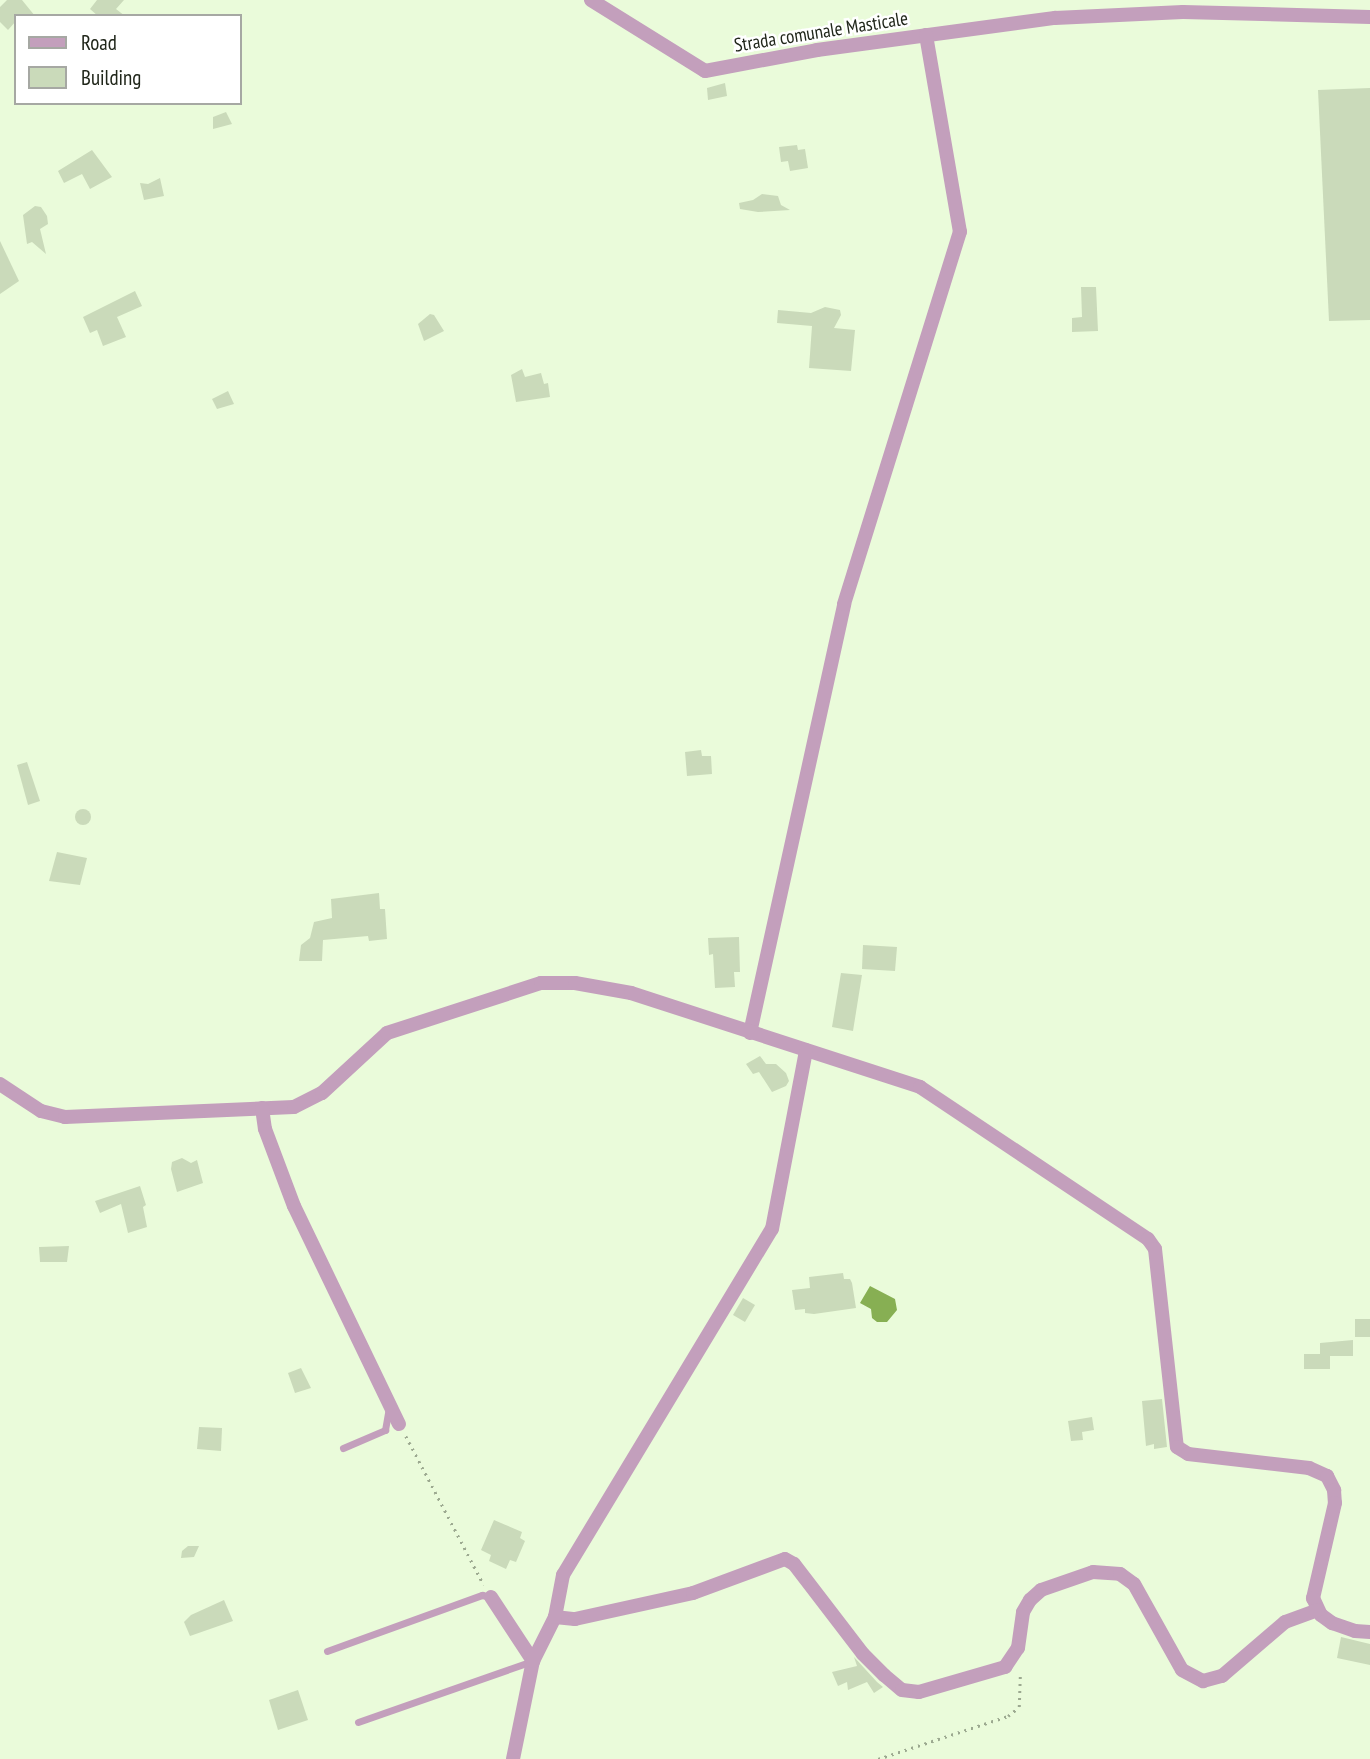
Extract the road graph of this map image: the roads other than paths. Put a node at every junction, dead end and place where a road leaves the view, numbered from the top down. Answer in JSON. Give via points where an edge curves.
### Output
{"nodes":[{"id":1,"x":591,"y":0,"type":"edge"},
{"id":2,"x":1370,"y":17,"type":"edge"},
{"id":3,"x":926,"y":36,"type":"junction"},
{"id":4,"x":750,"y":1033,"type":"junction"},
{"id":5,"x":806,"y":1050,"type":"junction"},
{"id":6,"x":0,"y":1084,"type":"edge"},
{"id":7,"x":262,"y":1108,"type":"junction"},
{"id":8,"x":389,"y":1402,"type":"junction"},
{"id":9,"x":399,"y":1424,"type":"road end"},
{"id":10,"x":343,"y":1448,"type":"dead end"},
{"id":11,"x":491,"y":1597,"type":"joint"},
{"id":12,"x":1318,"y":1610,"type":"junction"},
{"id":13,"x":555,"y":1617,"type":"junction"},
{"id":14,"x":1370,"y":1632,"type":"edge"},
{"id":15,"x":327,"y":1651,"type":"dead end"},
{"id":16,"x":533,"y":1661,"type":"junction"},
{"id":17,"x":358,"y":1722,"type":"dead end"},
{"id":18,"x":513,"y":1759,"type":"edge"}],
"edges":[{"from":1,"to":3,"type":"street","name":"Strada comunale Masticale","via":[[705,71]]},
{"from":2,"to":3,"type":"street","name":"Strada comunale Masticale","via":[[1183,12],[1055,18]]},
{"from":3,"to":4,"type":"street","via":[[960,232],[844,604]]},
{"from":4,"to":5,"type":"street"},
{"from":4,"to":7,"type":"street","via":[[631,993],[575,983],[541,983],[387,1033],[311,1100],[294,1107]]},
{"from":5,"to":12,"type":"street","via":[[920,1087],[1148,1239],[1155,1249],[1177,1447],[1188,1454],[1309,1468],[1332,1482],[1335,1503],[1314,1585]]},
{"from":5,"to":13,"type":"street","via":[[772,1229],[563,1575]]},
{"from":6,"to":7,"type":"street","via":[[41,1111],[65,1117]]},
{"from":7,"to":8,"type":"street","via":[[265,1129],[294,1206]]},
{"from":8,"to":9,"type":"street"},
{"from":8,"to":10,"type":"lane","via":[[385,1430]]},
{"from":11,"to":15,"type":"lane","via":[[482,1595]]},
{"from":11,"to":16,"type":"street"},
{"from":12,"to":13,"type":"street","via":[[1285,1622],[1222,1676],[1203,1681],[1182,1670],[1134,1584],[1120,1574],[1093,1573],[1041,1590],[1030,1600],[1012,1660],[995,1671],[919,1692],[902,1690],[863,1654],[794,1564],[785,1559],[693,1592],[575,1619]]},
{"from":12,"to":14,"type":"street","via":[[1342,1628]]},
{"from":13,"to":16,"type":"street"},
{"from":16,"to":17,"type":"lane"},
{"from":16,"to":18,"type":"street"}]}
